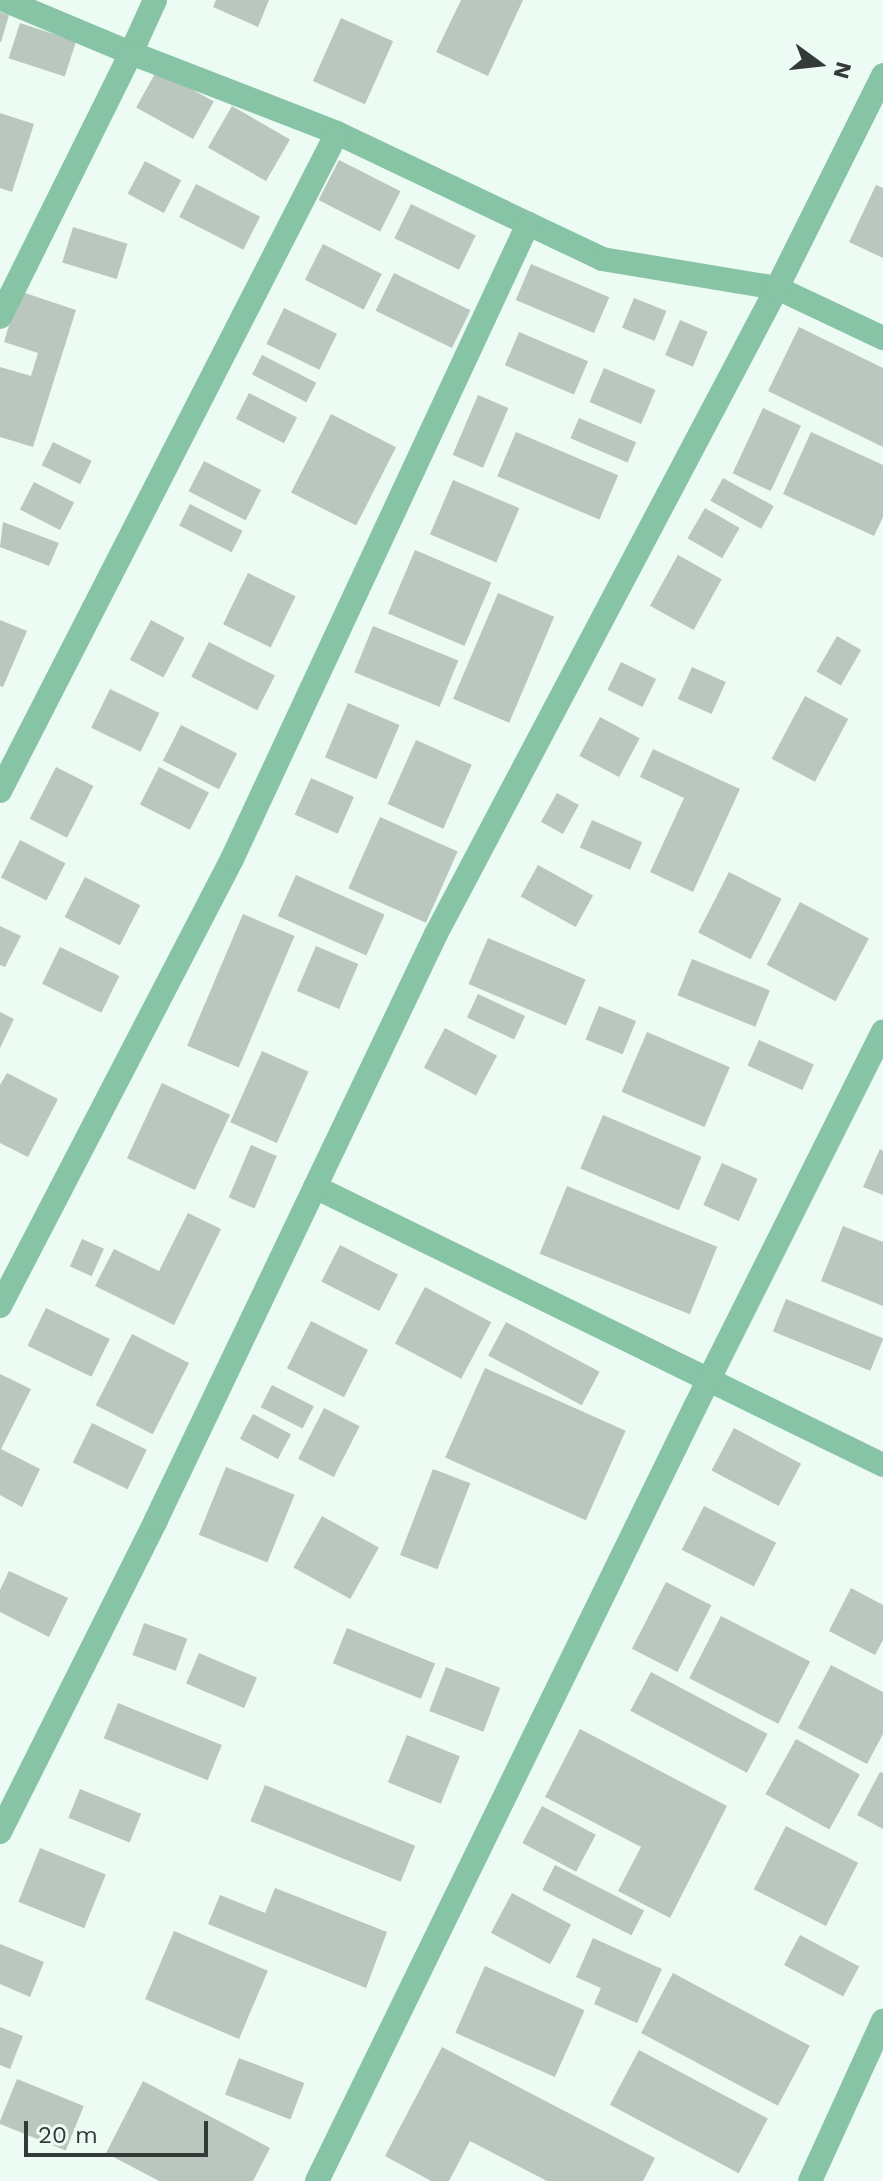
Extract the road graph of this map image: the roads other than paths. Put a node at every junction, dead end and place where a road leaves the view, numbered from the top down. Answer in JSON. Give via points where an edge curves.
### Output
{"nodes":[{"id":1,"x":4,"y":0,"type":"edge"},
{"id":2,"x":155,"y":0,"type":"edge"},
{"id":3,"x":131,"y":53,"type":"junction"},
{"id":4,"x":883,"y":75,"type":"edge"},
{"id":5,"x":337,"y":133,"type":"junction"},
{"id":6,"x":528,"y":224,"type":"junction"},
{"id":7,"x":777,"y":288,"type":"junction"},
{"id":8,"x":0,"y":317,"type":"edge"},
{"id":9,"x":883,"y":338,"type":"edge"},
{"id":10,"x":0,"y":791,"type":"edge"},
{"id":11,"x":883,"y":1031,"type":"edge"},
{"id":12,"x":315,"y":1187,"type":"junction"},
{"id":13,"x":0,"y":1306,"type":"edge"},
{"id":14,"x":708,"y":1380,"type":"junction"},
{"id":15,"x":883,"y":1465,"type":"edge"},
{"id":16,"x":0,"y":1832,"type":"edge"},
{"id":17,"x":883,"y":2021,"type":"edge"},
{"id":18,"x":317,"y":2181,"type":"edge"},
{"id":19,"x":810,"y":2181,"type":"edge"}],
"edges":[{"from":1,"to":3,"type":"street"},
{"from":2,"to":3,"type":"street"},
{"from":3,"to":5,"type":"street"},
{"from":3,"to":8,"type":"street"},
{"from":4,"to":7,"type":"street"},
{"from":5,"to":6,"type":"street"},
{"from":5,"to":10,"type":"street"},
{"from":6,"to":7,"type":"street","via":[[602,259]]},
{"from":6,"to":13,"type":"street","via":[[232,859]]},
{"from":7,"to":9,"type":"street"},
{"from":7,"to":12,"type":"street","via":[[436,934]]},
{"from":11,"to":14,"type":"street"},
{"from":12,"to":14,"type":"street"},
{"from":12,"to":16,"type":"street"},
{"from":14,"to":15,"type":"street"},
{"from":14,"to":18,"type":"street"},
{"from":17,"to":19,"type":"street"}]}
